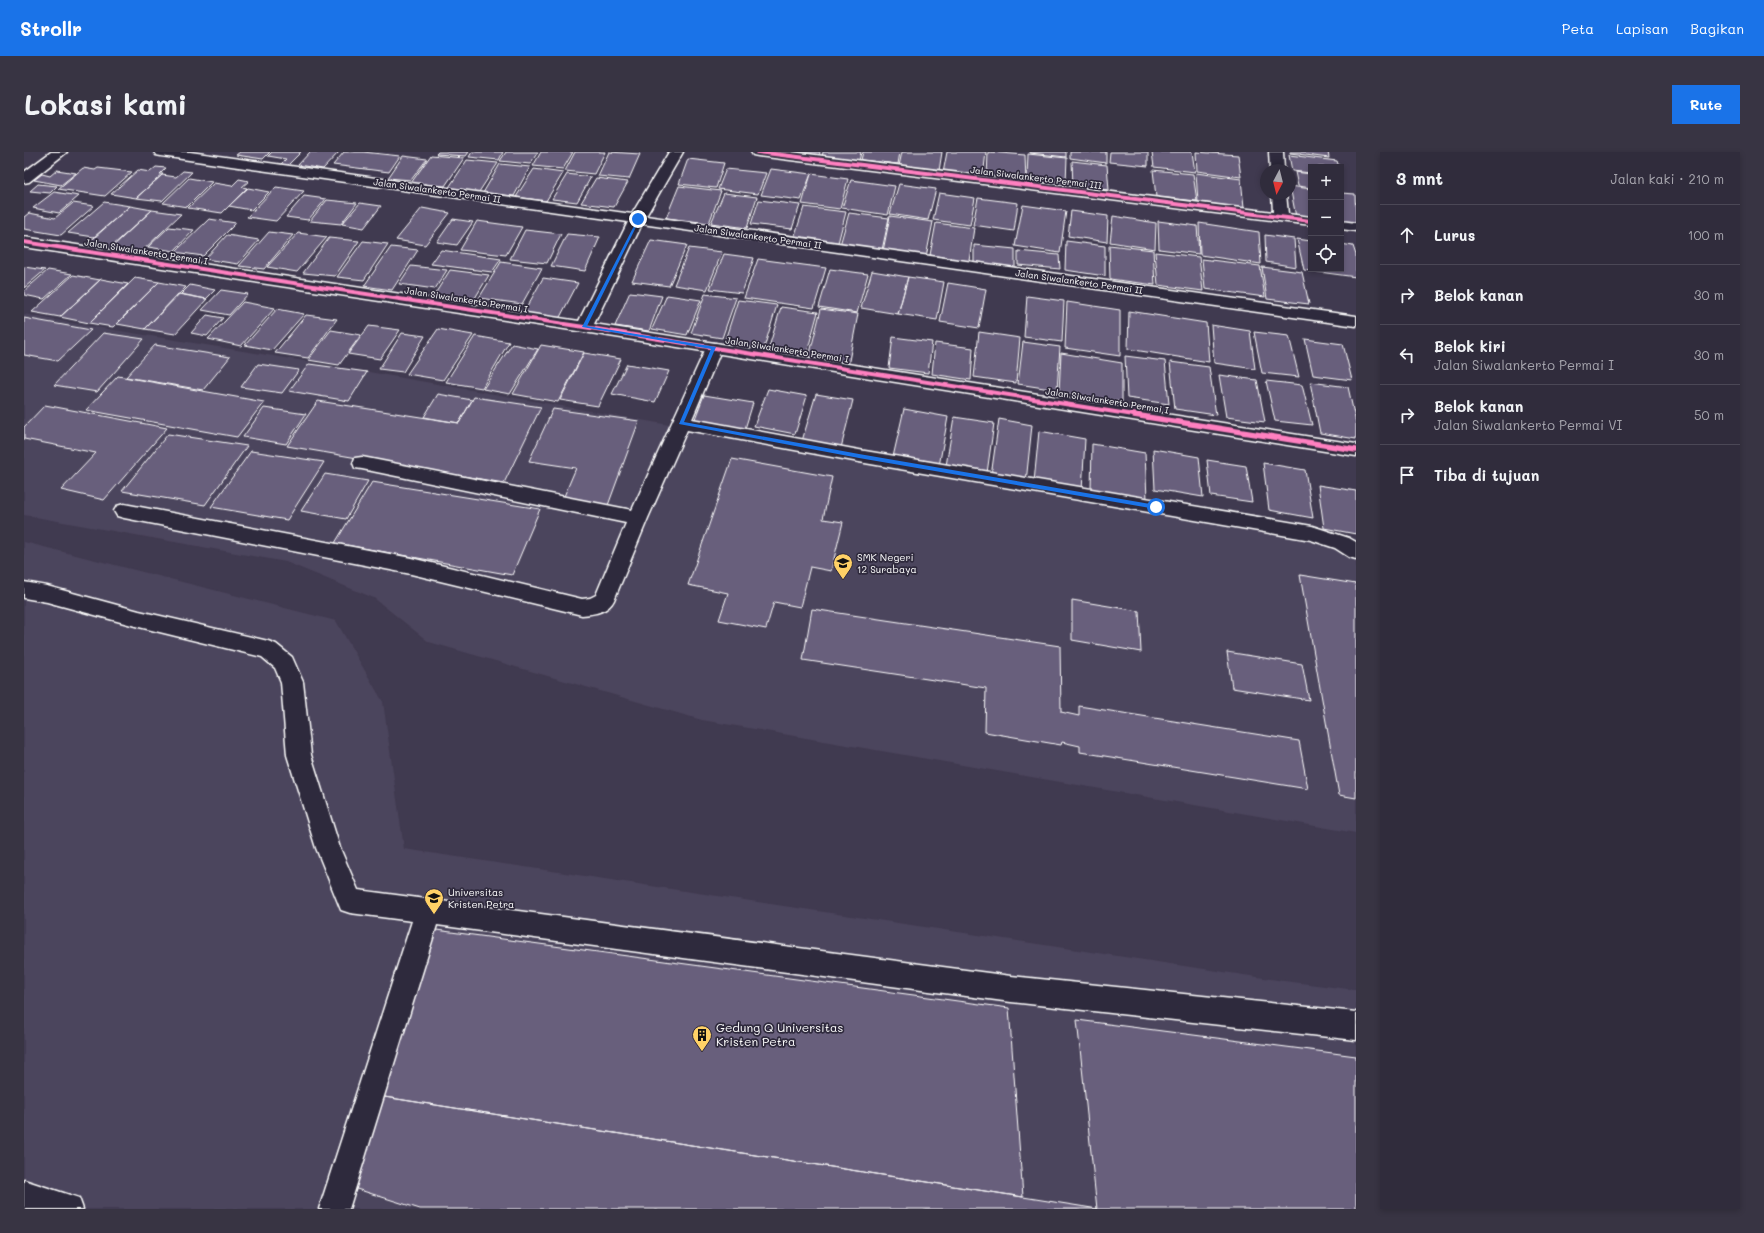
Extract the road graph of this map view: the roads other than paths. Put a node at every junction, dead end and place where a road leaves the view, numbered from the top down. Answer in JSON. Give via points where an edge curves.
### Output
{"nodes":[{"id":1,"x":60,"y":152,"type":"edge"},
{"id":2,"x":160,"y":152,"type":"edge"},
{"id":3,"x":676,"y":152,"type":"edge"},
{"id":4,"x":758,"y":152,"type":"edge"},
{"id":5,"x":1276,"y":152,"type":"edge"},
{"id":6,"x":1277,"y":164,"type":"edge"},
{"id":7,"x":24,"y":179,"type":"edge"},
{"id":8,"x":1280,"y":200,"type":"edge"},
{"id":9,"x":1281,"y":218,"type":"junction"},
{"id":10,"x":638,"y":219,"type":"junction"},
{"id":11,"x":1308,"y":221,"type":"edge"},
{"id":12,"x":1344,"y":225,"type":"edge"},
{"id":13,"x":1356,"y":227,"type":"edge"},
{"id":14,"x":24,"y":242,"type":"edge"},
{"id":15,"x":1356,"y":321,"type":"edge"},
{"id":16,"x":584,"y":327,"type":"junction"},
{"id":17,"x":714,"y":348,"type":"junction"},
{"id":18,"x":680,"y":423,"type":"junction"},
{"id":19,"x":1356,"y":450,"type":"edge"},
{"id":20,"x":362,"y":463,"type":"dead end"},
{"id":21,"x":124,"y":511,"type":"dead end"},
{"id":22,"x":638,"y":518,"type":"junction"},
{"id":23,"x":1356,"y":552,"type":"edge"},
{"id":24,"x":24,"y":590,"type":"edge"},
{"id":25,"x":428,"y":912,"type":"junction"},
{"id":26,"x":1356,"y":1026,"type":"edge"},
{"id":27,"x":24,"y":1195,"type":"edge"},
{"id":28,"x":68,"y":1209,"type":"edge"},
{"id":29,"x":334,"y":1209,"type":"edge"}],
"edges":[{"from":1,"to":7,"type":"street"},
{"from":2,"to":10,"type":"street","name":"Jalan Siwalankerto Permai II"},
{"from":3,"to":10,"type":"street"},
{"from":4,"to":9,"type":"street","name":"Jalan Siwalankerto Permai III"},
{"from":5,"to":6,"type":"street"},
{"from":8,"to":9,"type":"street"},
{"from":9,"to":11,"type":"street","name":"Jalan Siwalankerto Permai III"},
{"from":10,"to":15,"type":"street","name":"Jalan Siwalankerto Permai II"},
{"from":10,"to":16,"type":"street"},
{"from":12,"to":13,"type":"street"},
{"from":14,"to":16,"type":"street","name":"Jalan Siwalankerto Permai I"},
{"from":16,"to":17,"type":"street","name":"Jalan Siwalankerto Permai I"},
{"from":17,"to":18,"type":"street"},
{"from":17,"to":19,"type":"street","name":"Jalan Siwalankerto Permai I"},
{"from":18,"to":22,"type":"street"},
{"from":18,"to":23,"type":"street","via":[[1312,533],[1342,543]]},
{"from":20,"to":22,"type":"street"},
{"from":21,"to":22,"type":"street","via":[[410,566],[582,607],[594,606],[604,600]]},
{"from":24,"to":25,"type":"street","via":[[268,650],[284,663],[292,682],[299,755],[328,848],[350,901]]},
{"from":25,"to":26,"type":"street","via":[[1011,989]]},
{"from":25,"to":29,"type":"street"},
{"from":27,"to":28,"type":"street"}]}
